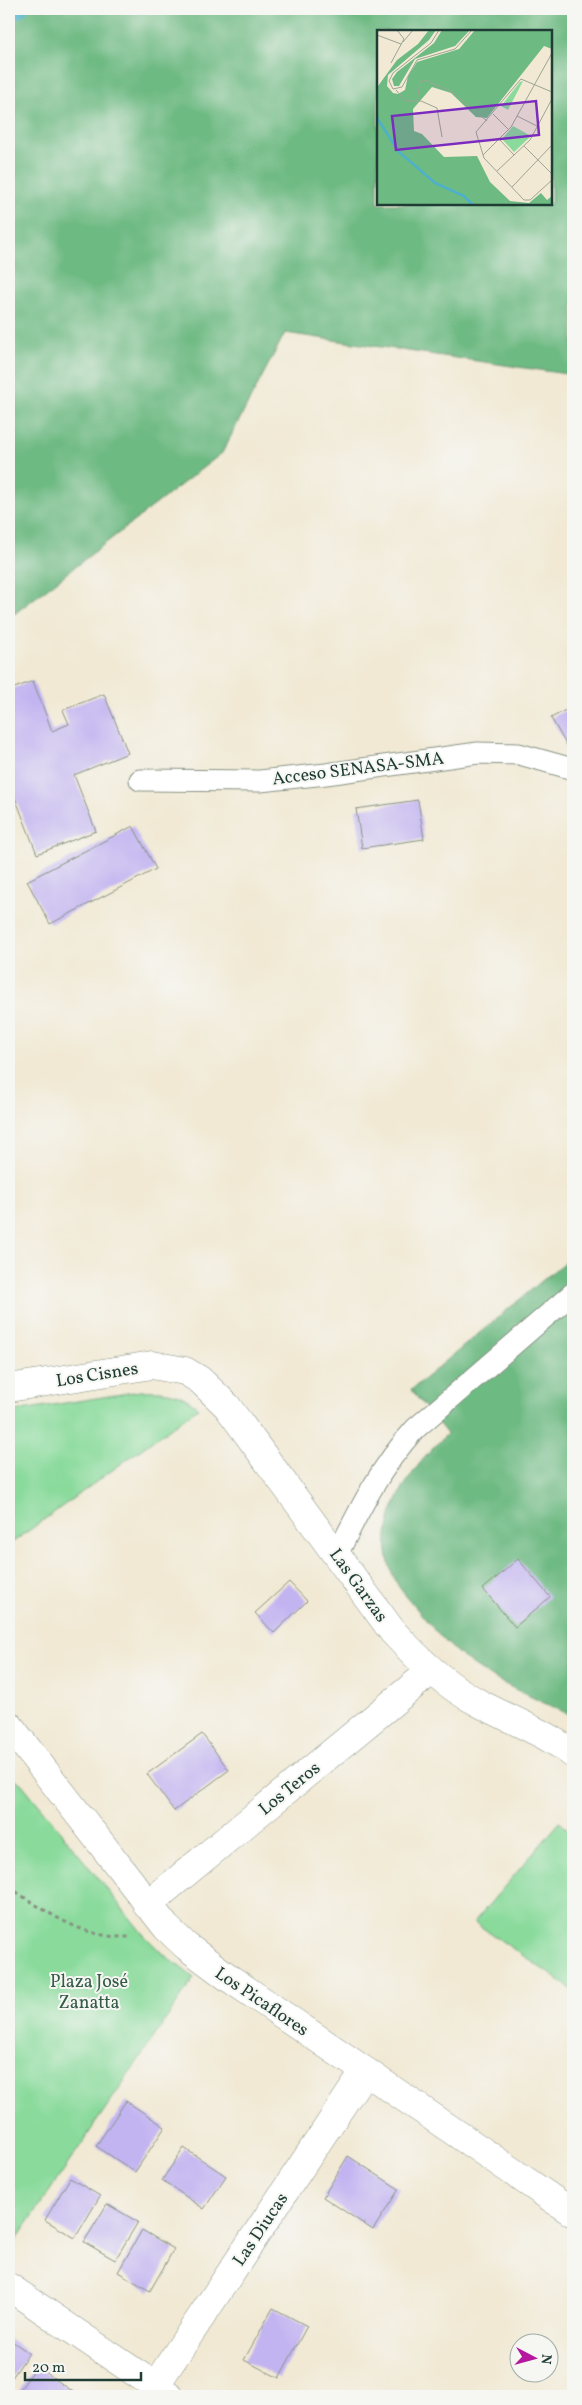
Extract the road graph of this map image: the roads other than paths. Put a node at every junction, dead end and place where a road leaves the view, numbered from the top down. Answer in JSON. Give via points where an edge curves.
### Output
{"nodes":[{"id":1,"x":573,"y":769,"type":"edge"},
{"id":2,"x":140,"y":780,"type":"dead end"},
{"id":3,"x":573,"y":1293,"type":"edge"},
{"id":4,"x":184,"y":1371,"type":"joint"},
{"id":5,"x":9,"y":1388,"type":"edge"},
{"id":6,"x":337,"y":1555,"type":"junction"},
{"id":7,"x":431,"y":1672,"type":"junction"},
{"id":8,"x":9,"y":1725,"type":"edge"},
{"id":9,"x":573,"y":1754,"type":"edge"},
{"id":10,"x":147,"y":1905,"type":"junction"},
{"id":11,"x":365,"y":2071,"type":"junction"},
{"id":12,"x":573,"y":2213,"type":"edge"},
{"id":13,"x":9,"y":2288,"type":"edge"},
{"id":14,"x":162,"y":2391,"type":"edge"}],
"edges":[{"from":1,"to":2,"type":"lane","name":"Acceso SENASA-SMA","via":[[519,754],[478,753],[260,781]]},
{"from":3,"to":6,"type":"lane","via":[[414,1428],[381,1471]]},
{"from":4,"to":5,"type":"street","name":"Los Cisnes","via":[[152,1365]]},
{"from":4,"to":6,"type":"street","name":"Las Garzas","via":[[200,1380],[227,1406]]},
{"from":6,"to":7,"type":"street","name":"Las Garzas","via":[[393,1632]]},
{"from":7,"to":9,"type":"street","name":"Las Garzas"},
{"from":7,"to":10,"type":"street","name":"Los Teros"},
{"from":8,"to":10,"type":"street","name":"Los Picaflores"},
{"from":10,"to":11,"type":"street","name":"Los Picaflores","via":[[166,1927],[207,1963]]},
{"from":11,"to":12,"type":"street","name":"Los Picaflores"},
{"from":11,"to":14,"type":"street","name":"Las Diucas"},
{"from":13,"to":14,"type":"street"}]}
